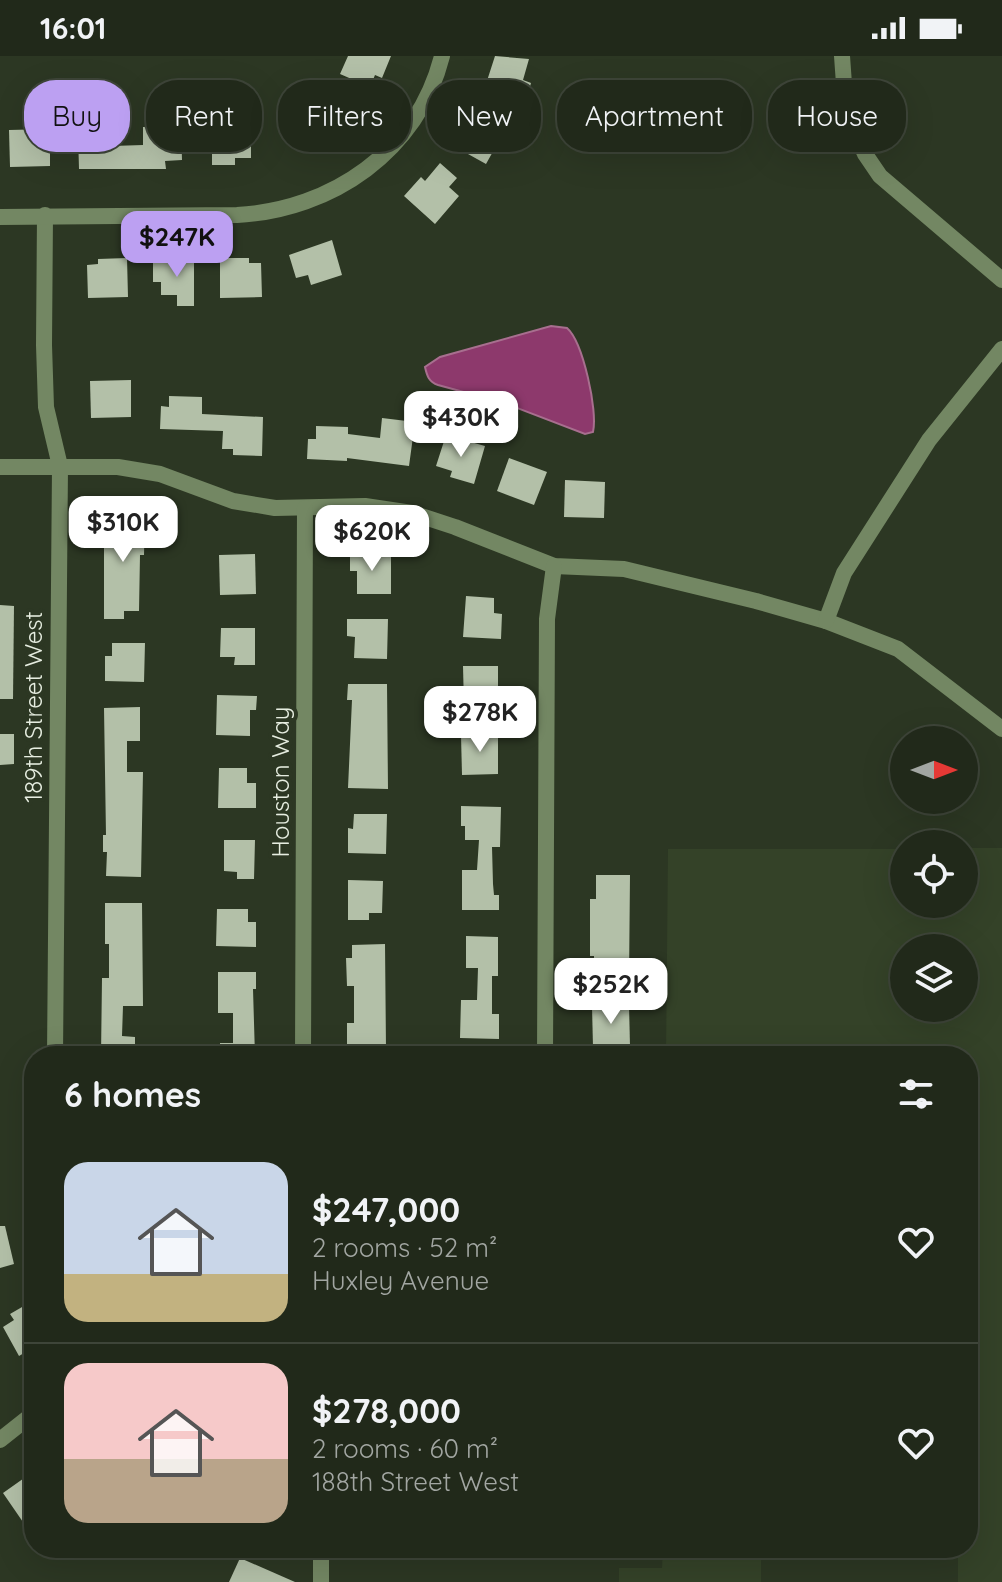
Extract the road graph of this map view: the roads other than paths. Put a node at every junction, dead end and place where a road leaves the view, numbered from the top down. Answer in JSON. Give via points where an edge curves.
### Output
{"nodes":[{"id":1,"x":442,"y":56,"type":"edge"},
{"id":2,"x":842,"y":56,"type":"edge"},
{"id":3,"x":45,"y":215,"type":"junction"},
{"id":4,"x":0,"y":217,"type":"edge"},
{"id":5,"x":1002,"y":280,"type":"edge"},
{"id":6,"x":1002,"y":349,"type":"edge"},
{"id":7,"x":60,"y":466,"type":"junction"},
{"id":8,"x":0,"y":467,"type":"edge"},
{"id":9,"x":305,"y":508,"type":"junction"},
{"id":10,"x":554,"y":566,"type":"junction"},
{"id":11,"x":826,"y":621,"type":"junction"},
{"id":12,"x":1002,"y":729,"type":"edge"},
{"id":13,"x":55,"y":1046,"type":"edge"},
{"id":14,"x":303,"y":1046,"type":"edge"},
{"id":15,"x":545,"y":1046,"type":"edge"},
{"id":16,"x":24,"y":1421,"type":"edge"},
{"id":17,"x":0,"y":1440,"type":"edge"},
{"id":18,"x":321,"y":1558,"type":"edge"},
{"id":19,"x":321,"y":1582,"type":"edge"}],
"edges":[{"from":1,"to":3,"type":"street","via":[[425,100],[392,147],[355,178],[313,201],[256,214]]},
{"from":2,"to":5,"type":"street","via":[[852,125],[880,176]]},
{"from":3,"to":4,"type":"street"},
{"from":3,"to":7,"type":"street","name":"189th Street West","via":[[46,407]]},
{"from":6,"to":11,"type":"street","via":[[921,453],[844,573]]},
{"from":7,"to":8,"type":"street"},
{"from":7,"to":9,"type":"street","via":[[160,474],[233,501]]},
{"from":7,"to":13,"type":"street","name":"189th Street West"},
{"from":9,"to":10,"type":"street","via":[[365,506],[412,513]]},
{"from":9,"to":14,"type":"street","name":"Houston Way"},
{"from":10,"to":11,"type":"street","via":[[624,569]]},
{"from":10,"to":15,"type":"street","via":[[547,619]]},
{"from":11,"to":12,"type":"street","via":[[898,649]]},
{"from":16,"to":17,"type":"street"},
{"from":18,"to":19,"type":"street"}]}
